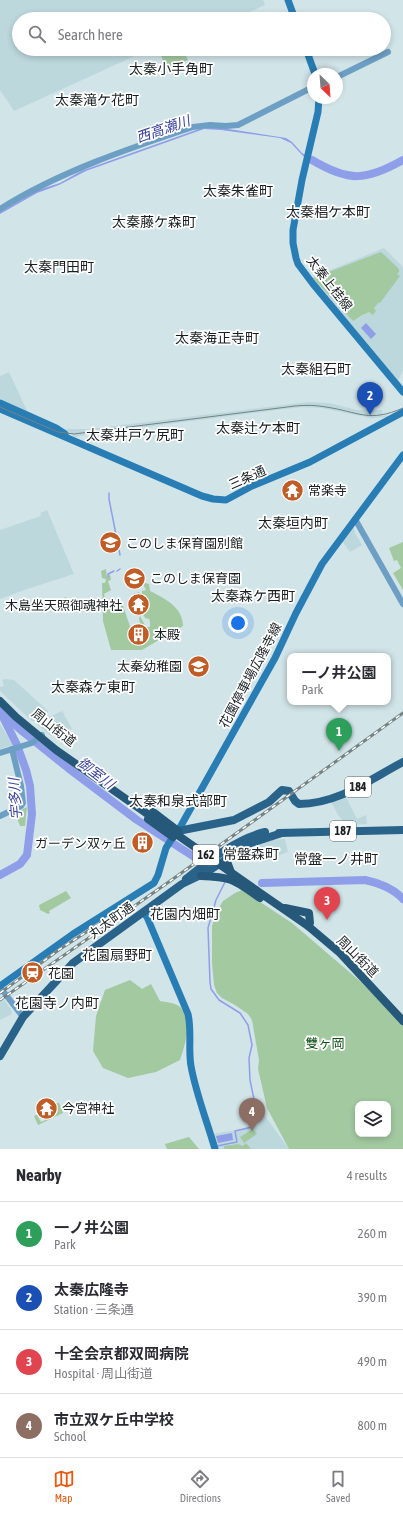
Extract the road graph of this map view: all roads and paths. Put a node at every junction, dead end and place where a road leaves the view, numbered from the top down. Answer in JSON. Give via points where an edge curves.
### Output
{"nodes":[{"id":1,"x":288,"y":0,"type":"edge"},
{"id":2,"x":292,"y":12,"type":"edge"},
{"id":3,"x":309,"y":56,"type":"edge"},
{"id":4,"x":380,"y":56,"type":"edge"},
{"id":5,"x":313,"y":68,"type":"edge"},
{"id":6,"x":343,"y":74,"type":"edge"},
{"id":7,"x":307,"y":90,"type":"edge"},
{"id":8,"x":319,"y":104,"type":"edge"},
{"id":9,"x":0,"y":209,"type":"edge"},
{"id":10,"x":403,"y":392,"type":"edge"},
{"id":11,"x":0,"y":404,"type":"edge"},
{"id":12,"x":0,"y":409,"type":"edge"},
{"id":13,"x":403,"y":412,"type":"edge"},
{"id":14,"x":73,"y":440,"type":"junction"},
{"id":15,"x":403,"y":455,"type":"edge"},
{"id":16,"x":355,"y":518,"type":"junction"},
{"id":17,"x":403,"y":604,"type":"edge"},
{"id":18,"x":0,"y":696,"type":"edge"},
{"id":19,"x":0,"y":701,"type":"edge"},
{"id":20,"x":38,"y":739,"type":"junction"},
{"id":21,"x":16,"y":748,"type":"junction"},
{"id":22,"x":0,"y":753,"type":"edge"},
{"id":23,"x":403,"y":762,"type":"edge"},
{"id":24,"x":80,"y":765,"type":"junction"},
{"id":25,"x":0,"y":816,"type":"edge"},
{"id":26,"x":403,"y":830,"type":"edge"},
{"id":27,"x":282,"y":833,"type":"junction"},
{"id":28,"x":173,"y":838,"type":"junction"},
{"id":29,"x":228,"y":848,"type":"junction"},
{"id":30,"x":226,"y":859,"type":"junction"},
{"id":31,"x":191,"y":875,"type":"junction"},
{"id":32,"x":201,"y":876,"type":"junction"},
{"id":33,"x":236,"y":881,"type":"junction"},
{"id":34,"x":182,"y":884,"type":"junction"},
{"id":35,"x":280,"y":907,"type":"junction"},
{"id":36,"x":143,"y":912,"type":"junction"},
{"id":37,"x":308,"y":926,"type":"junction"},
{"id":38,"x":0,"y":987,"type":"edge"},
{"id":39,"x":23,"y":1017,"type":"junction"},
{"id":40,"x":403,"y":1021,"type":"edge"},
{"id":41,"x":0,"y":1056,"type":"edge"},
{"id":42,"x":215,"y":1149,"type":"edge"}],
"edges":[{"from":1,"to":2,"type":"main road"},
{"from":3,"to":5,"type":"main road"},
{"from":4,"to":6,"type":"street"},
{"from":7,"to":9,"type":"street","via":[[238,125],[210,124],[193,127],[86,166],[21,196]]},
{"from":8,"to":10,"type":"main road","name":"太秦上桂線","via":[[293,230],[298,264]]},
{"from":11,"to":14,"type":"main road","name":"三条通","via":[[56,428]]},
{"from":12,"to":14,"type":"main road","name":"三条通"},
{"from":13,"to":14,"type":"main road","name":"三条通","via":[[310,462],[252,486],[226,500],[202,496]]},
{"from":15,"to":16,"type":"main road","name":"花園停車場広隆寺線"},
{"from":16,"to":17,"type":"street"},
{"from":16,"to":28,"type":"main road","name":"花園停車場広隆寺線","via":[[322,564],[275,658]]},
{"from":18,"to":20,"type":"highway","name":"周山街道","number":"162","via":[[20,715]]},
{"from":19,"to":20,"type":"highway","name":"周山街道","number":"162"},
{"from":20,"to":21,"type":"street"},
{"from":20,"to":24,"type":"highway","name":"周山街道","number":"162"},
{"from":21,"to":22,"type":"street"},
{"from":21,"to":25,"type":"street","via":[[23,803]]},
{"from":23,"to":28,"type":"main road","number":"184","via":[[338,797],[297,803],[289,791],[282,790],[269,802],[234,820]]},
{"from":24,"to":28,"type":"highway","via":[[102,775]]},
{"from":24,"to":35,"type":"highway","name":"周山街道","number":"162","bridge":true},
{"from":26,"to":27,"type":"main road","name":"丸太町通","number":"187"},
{"from":27,"to":29,"type":"main road","name":"丸太町通","number":"187","via":[[261,833]]},
{"from":27,"to":30,"type":"main road","name":"丸太町通","number":"187","via":[[251,843]]},
{"from":28,"to":38,"type":"main road","name":"花園停車場広隆寺線","via":[[154,883],[73,934]]},
{"from":29,"to":30,"type":"main road"},
{"from":29,"to":31,"type":"main road","name":"丸太町通","number":"187"},
{"from":30,"to":31,"type":"main road","via":[[221,859]]},
{"from":30,"to":32,"type":"main road","name":"丸太町通","number":"187"},
{"from":30,"to":33,"type":"highway","via":[[230,873]]},
{"from":31,"to":34,"type":"main road","name":"丸太町通","number":"187"},
{"from":32,"to":33,"type":"highway","via":[[221,876]]},
{"from":32,"to":34,"type":"main road","name":"丸太町通","number":"187"},
{"from":33,"to":37,"type":"highway","via":[[294,921]]},
{"from":34,"to":36,"type":"main road","name":"丸太町通","number":"187"},
{"from":35,"to":37,"type":"highway","name":"周山街道","number":"162"},
{"from":35,"to":37,"type":"highway","via":[[309,913]]},
{"from":36,"to":39,"type":"main road","name":"丸太町通","number":"187","via":[[73,963]]},
{"from":36,"to":42,"type":"main road","via":[[186,1010],[190,1030],[191,1065]]},
{"from":37,"to":40,"type":"highway","name":"周山街道","number":"162","via":[[340,953]]},
{"from":38,"to":39,"type":"street"},
{"from":39,"to":41,"type":"main road","name":"丸太町通","number":"187"}]}
